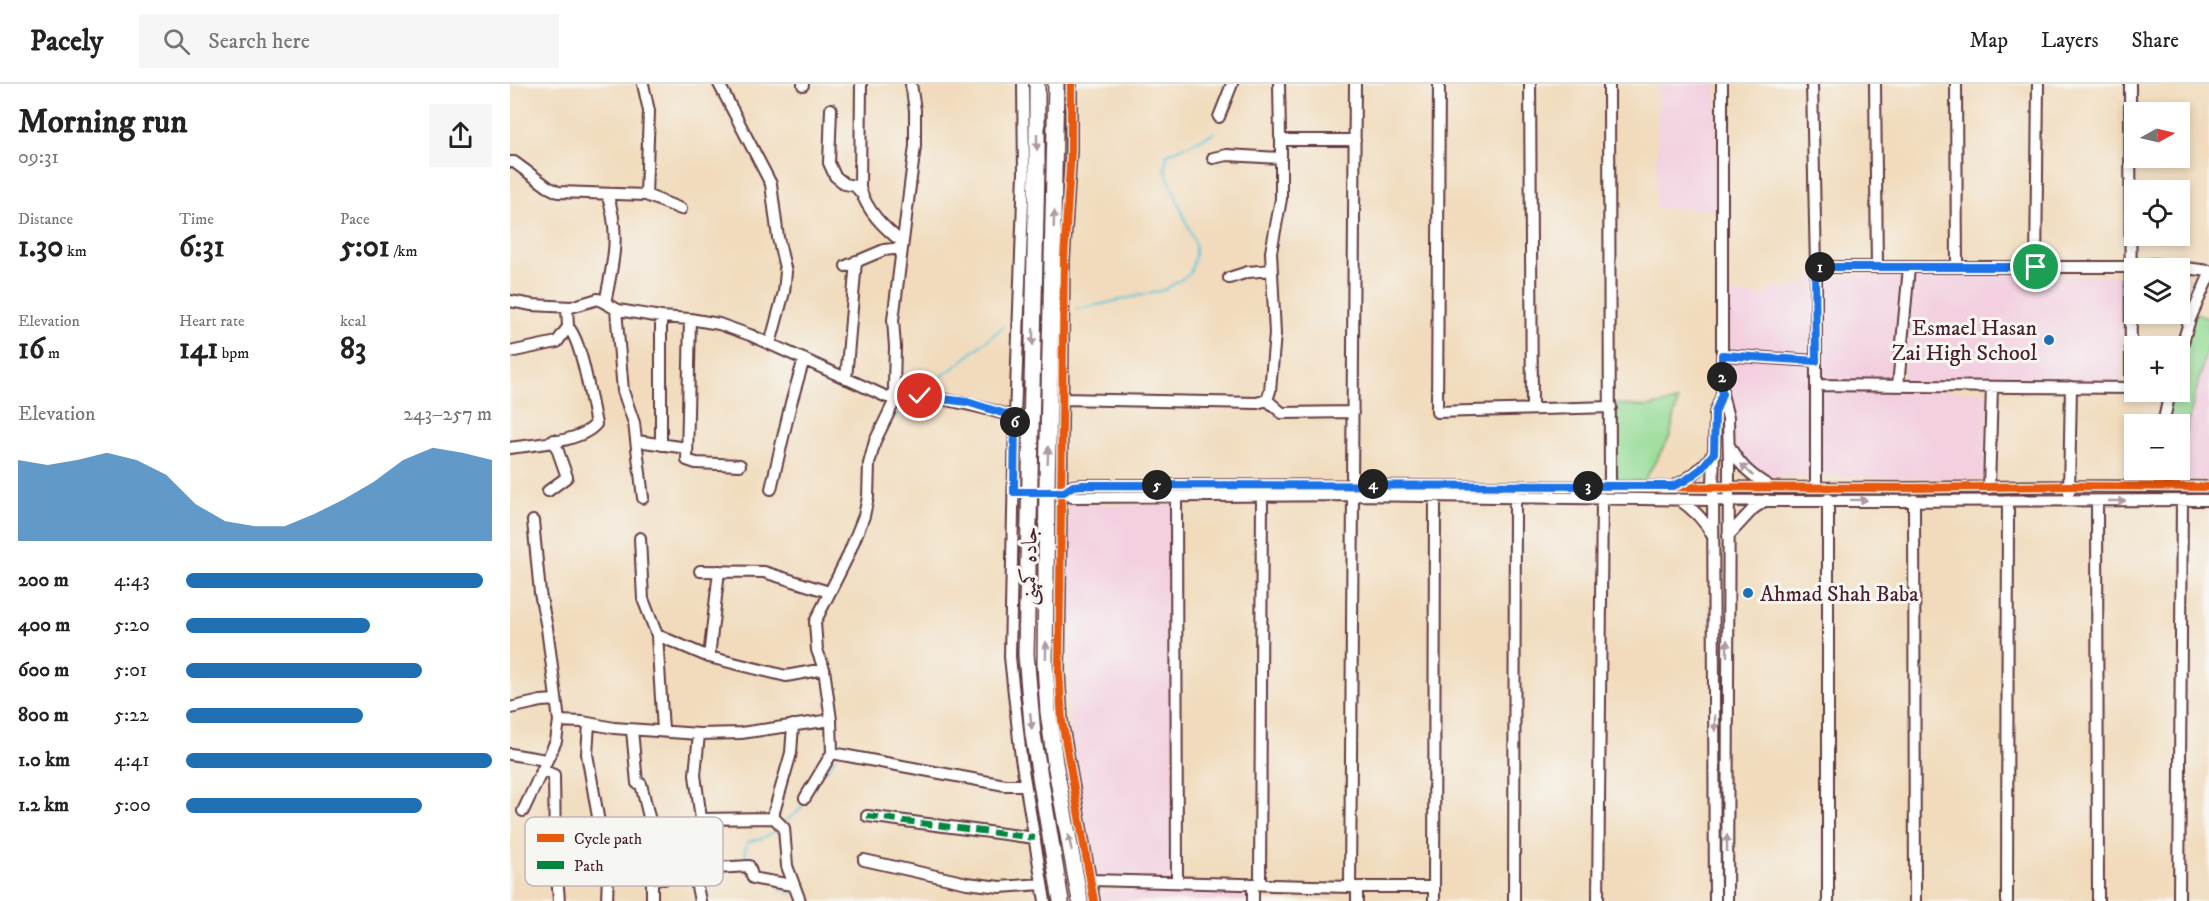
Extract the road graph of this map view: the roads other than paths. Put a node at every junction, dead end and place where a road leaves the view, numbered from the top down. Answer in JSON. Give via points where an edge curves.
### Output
{"nodes":[{"id":1,"x":643,"y":84,"type":"edge"},
{"id":2,"x":719,"y":84,"type":"edge"},
{"id":3,"x":861,"y":84,"type":"edge"},
{"id":4,"x":911,"y":84,"type":"edge"},
{"id":5,"x":1023,"y":84,"type":"edge"},
{"id":6,"x":1037,"y":84,"type":"edge"},
{"id":7,"x":1056,"y":84,"type":"edge"},
{"id":8,"x":1071,"y":84,"type":"edge"},
{"id":9,"x":1232,"y":84,"type":"edge"},
{"id":10,"x":1280,"y":84,"type":"edge"},
{"id":11,"x":1355,"y":84,"type":"edge"},
{"id":12,"x":1439,"y":84,"type":"edge"},
{"id":13,"x":1530,"y":84,"type":"edge"},
{"id":14,"x":1609,"y":84,"type":"edge"},
{"id":15,"x":1722,"y":84,"type":"edge"},
{"id":16,"x":1812,"y":84,"type":"edge"},
{"id":17,"x":1875,"y":84,"type":"edge"},
{"id":18,"x":1956,"y":84,"type":"edge"},
{"id":19,"x":2038,"y":84,"type":"edge"},
{"id":20,"x":2130,"y":84,"type":"edge"},
{"id":21,"x":831,"y":109,"type":"dead end"},
{"id":22,"x":1219,"y":117,"type":"dead end"},
{"id":23,"x":1281,"y":140,"type":"junction"},
{"id":24,"x":1355,"y":140,"type":"junction"},
{"id":25,"x":1213,"y":158,"type":"dead end"},
{"id":26,"x":1281,"y":158,"type":"junction"},
{"id":27,"x":510,"y":162,"type":"edge"},
{"id":28,"x":607,"y":194,"type":"junction"},
{"id":29,"x":862,"y":194,"type":"junction"},
{"id":30,"x":646,"y":195,"type":"junction"},
{"id":31,"x":681,"y":209,"type":"dead end"},
{"id":32,"x":902,"y":245,"type":"junction"},
{"id":33,"x":2131,"y":258,"type":"edge"},
{"id":34,"x":1815,"y":267,"type":"junction"},
{"id":35,"x":1877,"y":267,"type":"junction"},
{"id":36,"x":1909,"y":267,"type":"junction"},
{"id":37,"x":1957,"y":267,"type":"junction"},
{"id":38,"x":2036,"y":267,"type":"junction"},
{"id":39,"x":2124,"y":267,"type":"edge"},
{"id":40,"x":2190,"y":269,"type":"edge"},
{"id":41,"x":1272,"y":270,"type":"junction"},
{"id":42,"x":2209,"y":271,"type":"edge"},
{"id":43,"x":2209,"y":276,"type":"edge"},
{"id":44,"x":1229,"y":278,"type":"dead end"},
{"id":45,"x":510,"y":300,"type":"edge"},
{"id":46,"x":604,"y":303,"type":"junction"},
{"id":47,"x":567,"y":307,"type":"junction"},
{"id":48,"x":616,"y":309,"type":"junction"},
{"id":49,"x":661,"y":317,"type":"junction"},
{"id":50,"x":690,"y":319,"type":"junction"},
{"id":51,"x":2131,"y":324,"type":"edge"},
{"id":52,"x":568,"y":327,"type":"junction"},
{"id":53,"x":2185,"y":336,"type":"edge"},
{"id":54,"x":770,"y":344,"type":"junction"},
{"id":55,"x":510,"y":352,"type":"edge"},
{"id":56,"x":1722,"y":355,"type":"junction"},
{"id":57,"x":804,"y":359,"type":"junction"},
{"id":58,"x":1816,"y":361,"type":"junction"},
{"id":59,"x":846,"y":379,"type":"junction"},
{"id":60,"x":1816,"y":385,"type":"junction"},
{"id":61,"x":1898,"y":386,"type":"junction"},
{"id":62,"x":1992,"y":387,"type":"junction"},
{"id":63,"x":2071,"y":387,"type":"junction"},
{"id":64,"x":1722,"y":394,"type":"junction"},
{"id":65,"x":896,"y":398,"type":"junction"},
{"id":66,"x":1062,"y":399,"type":"junction"},
{"id":67,"x":1267,"y":400,"type":"junction"},
{"id":68,"x":1611,"y":407,"type":"junction"},
{"id":69,"x":1532,"y":408,"type":"junction"},
{"id":70,"x":1353,"y":412,"type":"junction"},
{"id":71,"x":1015,"y":417,"type":"junction"},
{"id":72,"x":554,"y":440,"type":"junction"},
{"id":73,"x":637,"y":441,"type":"junction"},
{"id":74,"x":1729,"y":444,"type":"junction"},
{"id":75,"x":662,"y":445,"type":"junction"},
{"id":76,"x":510,"y":448,"type":"edge"},
{"id":77,"x":687,"y":448,"type":"junction"},
{"id":78,"x":1714,"y":453,"type":"junction"},
{"id":79,"x":740,"y":465,"type":"dead end"},
{"id":80,"x":2146,"y":480,"type":"edge"},
{"id":81,"x":1610,"y":486,"type":"junction"},
{"id":82,"x":1673,"y":486,"type":"junction"},
{"id":83,"x":2070,"y":486,"type":"junction"},
{"id":84,"x":2146,"y":486,"type":"junction"},
{"id":85,"x":1713,"y":487,"type":"junction"},
{"id":86,"x":1729,"y":487,"type":"junction"},
{"id":87,"x":2038,"y":487,"type":"junction"},
{"id":88,"x":2209,"y":487,"type":"edge"},
{"id":89,"x":1772,"y":488,"type":"junction"},
{"id":90,"x":1816,"y":488,"type":"junction"},
{"id":91,"x":1989,"y":488,"type":"junction"},
{"id":92,"x":771,"y":489,"type":"dead end"},
{"id":93,"x":1286,"y":490,"type":"junction"},
{"id":94,"x":1352,"y":490,"type":"junction"},
{"id":95,"x":1414,"y":490,"type":"junction"},
{"id":96,"x":548,"y":491,"type":"dead end"},
{"id":97,"x":1014,"y":492,"type":"junction"},
{"id":98,"x":1030,"y":492,"type":"junction"},
{"id":99,"x":1057,"y":492,"type":"junction"},
{"id":100,"x":1176,"y":496,"type":"junction"},
{"id":101,"x":1262,"y":496,"type":"junction"},
{"id":102,"x":1435,"y":496,"type":"junction"},
{"id":103,"x":1515,"y":496,"type":"junction"},
{"id":104,"x":643,"y":498,"type":"dead end"},
{"id":105,"x":1602,"y":498,"type":"junction"},
{"id":106,"x":1677,"y":498,"type":"junction"},
{"id":107,"x":1713,"y":499,"type":"junction"},
{"id":108,"x":1729,"y":499,"type":"junction"},
{"id":109,"x":1828,"y":499,"type":"junction"},
{"id":110,"x":1766,"y":500,"type":"junction"},
{"id":111,"x":1914,"y":500,"type":"junction"},
{"id":112,"x":2039,"y":500,"type":"junction"},
{"id":113,"x":2209,"y":500,"type":"edge"},
{"id":114,"x":2008,"y":501,"type":"junction"},
{"id":115,"x":2069,"y":501,"type":"junction"},
{"id":116,"x":2097,"y":501,"type":"junction"},
{"id":117,"x":2182,"y":501,"type":"junction"},
{"id":118,"x":533,"y":521,"type":"dead end"},
{"id":119,"x":1727,"y":536,"type":"junction"},
{"id":120,"x":640,"y":538,"type":"dead end"},
{"id":121,"x":1713,"y":538,"type":"junction"},
{"id":122,"x":700,"y":571,"type":"dead end"},
{"id":123,"x":719,"y":571,"type":"junction"},
{"id":124,"x":829,"y":592,"type":"junction"},
{"id":125,"x":657,"y":635,"type":"junction"},
{"id":126,"x":709,"y":657,"type":"junction"},
{"id":127,"x":824,"y":669,"type":"junction"},
{"id":128,"x":556,"y":700,"type":"junction"},
{"id":129,"x":510,"y":708,"type":"edge"},
{"id":130,"x":831,"y":720,"type":"junction"},
{"id":131,"x":559,"y":721,"type":"junction"},
{"id":132,"x":589,"y":724,"type":"junction"},
{"id":133,"x":793,"y":725,"type":"junction"},
{"id":134,"x":632,"y":730,"type":"junction"},
{"id":135,"x":663,"y":730,"type":"junction"},
{"id":136,"x":699,"y":734,"type":"junction"},
{"id":137,"x":510,"y":754,"type":"edge"},
{"id":138,"x":837,"y":754,"type":"junction"},
{"id":139,"x":545,"y":765,"type":"junction"},
{"id":140,"x":1025,"y":785,"type":"junction"},
{"id":141,"x":805,"y":798,"type":"dead end"},
{"id":142,"x":523,"y":811,"type":"dead end"},
{"id":143,"x":867,"y":816,"type":"dead end"},
{"id":144,"x":555,"y":817,"type":"edge"},
{"id":145,"x":598,"y":817,"type":"edge"},
{"id":146,"x":649,"y":817,"type":"edge"},
{"id":147,"x":701,"y":817,"type":"edge"},
{"id":148,"x":774,"y":818,"type":"junction"},
{"id":149,"x":723,"y":819,"type":"edge"},
{"id":150,"x":1035,"y":838,"type":"junction"},
{"id":151,"x":864,"y":860,"type":"dead end"},
{"id":152,"x":723,"y":868,"type":"edge"},
{"id":153,"x":1091,"y":880,"type":"junction"},
{"id":154,"x":1177,"y":882,"type":"junction"},
{"id":155,"x":1042,"y":884,"type":"junction"},
{"id":156,"x":1257,"y":884,"type":"junction"},
{"id":157,"x":792,"y":885,"type":"junction"},
{"id":158,"x":558,"y":886,"type":"edge"},
{"id":159,"x":608,"y":886,"type":"edge"},
{"id":160,"x":651,"y":886,"type":"edge"},
{"id":161,"x":697,"y":886,"type":"edge"},
{"id":162,"x":1722,"y":886,"type":"junction"},
{"id":163,"x":1353,"y":887,"type":"junction"},
{"id":164,"x":1434,"y":887,"type":"junction"},
{"id":165,"x":559,"y":901,"type":"edge"},
{"id":166,"x":607,"y":901,"type":"edge"},
{"id":167,"x":652,"y":901,"type":"edge"},
{"id":168,"x":700,"y":901,"type":"edge"},
{"id":169,"x":800,"y":901,"type":"edge"},
{"id":170,"x":1045,"y":901,"type":"edge"},
{"id":171,"x":1061,"y":901,"type":"edge"},
{"id":172,"x":1080,"y":901,"type":"edge"},
{"id":173,"x":1094,"y":901,"type":"edge"},
{"id":174,"x":1253,"y":901,"type":"edge"},
{"id":175,"x":1357,"y":901,"type":"edge"},
{"id":176,"x":1434,"y":901,"type":"edge"},
{"id":177,"x":1514,"y":901,"type":"edge"},
{"id":178,"x":1598,"y":901,"type":"edge"},
{"id":179,"x":1716,"y":901,"type":"edge"},
{"id":180,"x":1727,"y":901,"type":"edge"},
{"id":181,"x":1828,"y":901,"type":"edge"},
{"id":182,"x":1915,"y":901,"type":"edge"},
{"id":183,"x":2007,"y":901,"type":"edge"},
{"id":184,"x":2098,"y":901,"type":"edge"},
{"id":185,"x":2179,"y":901,"type":"edge"}],
"edges":[{"from":1,"to":30,"type":"street","via":[[649,111]]},
{"from":2,"to":54,"type":"street","via":[[771,184],[786,272]]},
{"from":3,"to":29,"type":"street"},
{"from":4,"to":32,"type":"street","via":[[915,146]]},
{"from":5,"to":71,"type":"street","via":[[1024,173]]},
{"from":6,"to":98,"type":"highway","name":"جاده کمپنی","one_way":true},
{"from":99,"to":7,"type":"highway","name":"جاده کمپنی","one_way":true},
{"from":8,"to":66,"type":"street"},
{"from":9,"to":22,"type":"street"},
{"from":10,"to":23,"type":"street"},
{"from":11,"to":24,"type":"street"},
{"from":12,"to":69,"type":"street","via":[[1437,412]]},
{"from":13,"to":69,"type":"street"},
{"from":14,"to":68,"type":"street"},
{"from":15,"to":56,"type":"street"},
{"from":16,"to":34,"type":"street"},
{"from":17,"to":35,"type":"street"},
{"from":18,"to":37,"type":"street"},
{"from":19,"to":38,"type":"street"},
{"from":20,"to":33,"type":"street"},
{"from":21,"to":29,"type":"street","via":[[829,163],[835,176]]},
{"from":23,"to":24,"type":"street"},
{"from":23,"to":26,"type":"street"},
{"from":24,"to":70,"type":"street"},
{"from":25,"to":26,"type":"street"},
{"from":26,"to":41,"type":"street","via":[[1281,199]]},
{"from":27,"to":28,"type":"street","via":[[558,192]]},
{"from":28,"to":30,"type":"street"},
{"from":28,"to":46,"type":"street","via":[[614,210],[615,235]]},
{"from":29,"to":32,"type":"street","via":[[882,226]]},
{"from":30,"to":31,"type":"street"},
{"from":32,"to":59,"type":"street","via":[[851,264]]},
{"from":32,"to":65,"type":"street","via":[[894,320]]},
{"from":34,"to":35,"type":"street"},
{"from":34,"to":58,"type":"street"},
{"from":35,"to":36,"type":"street"},
{"from":36,"to":37,"type":"street"},
{"from":36,"to":61,"type":"street"},
{"from":37,"to":38,"type":"street"},
{"from":38,"to":39,"type":"street"},
{"from":40,"to":42,"type":"street"},
{"from":41,"to":44,"type":"street"},
{"from":41,"to":67,"type":"street","via":[[1275,334]]},
{"from":43,"to":53,"type":"street"},
{"from":45,"to":47,"type":"street"},
{"from":46,"to":47,"type":"street","via":[[598,299]]},
{"from":46,"to":48,"type":"street"},
{"from":47,"to":52,"type":"street"},
{"from":48,"to":49,"type":"street"},
{"from":48,"to":73,"type":"street","via":[[623,391]]},
{"from":49,"to":50,"type":"street"},
{"from":49,"to":75,"type":"street"},
{"from":50,"to":54,"type":"street","via":[[719,324]]},
{"from":50,"to":77,"type":"street"},
{"from":51,"to":63,"type":"street","via":[[2131,388]]},
{"from":52,"to":55,"type":"street","via":[[557,342]]},
{"from":52,"to":72,"type":"street","via":[[580,353],[596,424],[574,437]]},
{"from":54,"to":57,"type":"street"},
{"from":56,"to":58,"type":"street"},
{"from":56,"to":64,"type":"street"},
{"from":57,"to":59,"type":"street"},
{"from":57,"to":92,"type":"street"},
{"from":58,"to":60,"type":"street"},
{"from":59,"to":65,"type":"street"},
{"from":60,"to":61,"type":"street"},
{"from":60,"to":90,"type":"street"},
{"from":61,"to":62,"type":"street"},
{"from":62,"to":63,"type":"street"},
{"from":62,"to":91,"type":"street"},
{"from":63,"to":83,"type":"street"},
{"from":64,"to":74,"type":"street"},
{"from":64,"to":78,"type":"street","via":[[1715,413]]},
{"from":65,"to":71,"type":"street","via":[[916,395],[967,402]]},
{"from":65,"to":124,"type":"street","via":[[874,441],[864,516]]},
{"from":66,"to":67,"type":"street","via":[[1257,403]]},
{"from":66,"to":99,"type":"street"},
{"from":67,"to":70,"type":"street","via":[[1282,413]]},
{"from":68,"to":69,"type":"street"},
{"from":68,"to":81,"type":"street"},
{"from":70,"to":94,"type":"street"},
{"from":71,"to":97,"type":"street"},
{"from":72,"to":76,"type":"street"},
{"from":72,"to":96,"type":"street","via":[[567,477]]},
{"from":73,"to":75,"type":"street"},
{"from":73,"to":104,"type":"street"},
{"from":74,"to":86,"type":"street"},
{"from":89,"to":74,"type":"street","one_way":true,"via":[[1746,470]]},
{"from":75,"to":77,"type":"street"},
{"from":77,"to":79,"type":"street","via":[[687,460],[696,463]]},
{"from":78,"to":82,"type":"street","via":[[1701,469]]},
{"from":78,"to":85,"type":"street"},
{"from":80,"to":84,"type":"street"},
{"from":81,"to":82,"type":"street"},
{"from":81,"to":95,"type":"street"},
{"from":82,"to":85,"type":"street"},
{"from":83,"to":84,"type":"street"},
{"from":83,"to":87,"type":"street"},
{"from":83,"to":115,"type":"street"},
{"from":84,"to":88,"type":"street"},
{"from":85,"to":86,"type":"street"},
{"from":85,"to":107,"type":"street"},
{"from":86,"to":89,"type":"street"},
{"from":86,"to":108,"type":"street"},
{"from":87,"to":91,"type":"street"},
{"from":87,"to":112,"type":"street"},
{"from":89,"to":90,"type":"street"},
{"from":90,"to":91,"type":"street"},
{"from":93,"to":94,"type":"street"},
{"from":93,"to":99,"type":"street","via":[[1083,485]]},
{"from":93,"to":101,"type":"street"},
{"from":94,"to":95,"type":"street"},
{"from":94,"to":163,"type":"street"},
{"from":95,"to":102,"type":"street"},
{"from":97,"to":98,"type":"street"},
{"from":97,"to":140,"type":"street","via":[[1010,657]]},
{"from":98,"to":99,"type":"street"},
{"from":98,"to":171,"type":"highway","name":"جاده کمپنی","one_way":true,"via":[[1026,654],[1029,704]]},
{"from":99,"to":100,"type":"street","via":[[1072,497]]},
{"from":99,"to":153,"type":"street","via":[[1062,721]]},
{"from":172,"to":99,"type":"highway","name":"جاده کمپنی","one_way":true,"via":[[1048,712],[1046,664]]},
{"from":100,"to":101,"type":"street"},
{"from":100,"to":154,"type":"street"},
{"from":101,"to":156,"type":"street"},
{"from":102,"to":103,"type":"street"},
{"from":102,"to":164,"type":"street"},
{"from":103,"to":105,"type":"street"},
{"from":103,"to":177,"type":"street"},
{"from":105,"to":106,"type":"street"},
{"from":105,"to":178,"type":"street"},
{"from":106,"to":107,"type":"street"},
{"from":106,"to":121,"type":"street","via":[[1707,524]]},
{"from":107,"to":108,"type":"street"},
{"from":107,"to":121,"type":"street"},
{"from":108,"to":110,"type":"street"},
{"from":108,"to":119,"type":"street"},
{"from":109,"to":110,"type":"street"},
{"from":109,"to":111,"type":"street","one_way":true},
{"from":109,"to":181,"type":"street"},
{"from":110,"to":119,"type":"street"},
{"from":111,"to":114,"type":"street"},
{"from":111,"to":182,"type":"street"},
{"from":112,"to":114,"type":"street"},
{"from":112,"to":115,"type":"street"},
{"from":113,"to":117,"type":"street"},
{"from":114,"to":183,"type":"street"},
{"from":115,"to":116,"type":"street"},
{"from":116,"to":117,"type":"street","one_way":true},
{"from":116,"to":184,"type":"street"},
{"from":117,"to":185,"type":"street"},
{"from":118,"to":128,"type":"street"},
{"from":162,"to":119,"type":"street","one_way":true},
{"from":120,"to":125,"type":"street","via":[[643,599]]},
{"from":121,"to":162,"type":"street","one_way":true},
{"from":122,"to":123,"type":"street"},
{"from":123,"to":124,"type":"street","via":[[764,572]]},
{"from":123,"to":126,"type":"street"},
{"from":124,"to":127,"type":"street","via":[[815,622],[817,650]]},
{"from":125,"to":126,"type":"street"},
{"from":125,"to":135,"type":"street"},
{"from":126,"to":127,"type":"street","via":[[786,676]]},
{"from":127,"to":130,"type":"street"},
{"from":128,"to":129,"type":"street"},
{"from":128,"to":131,"type":"street"},
{"from":130,"to":133,"type":"street"},
{"from":130,"to":138,"type":"street"},
{"from":131,"to":132,"type":"street"},
{"from":131,"to":139,"type":"street","via":[[556,741]]},
{"from":132,"to":134,"type":"street"},
{"from":132,"to":145,"type":"street","via":[[587,754]]},
{"from":133,"to":136,"type":"street","via":[[741,733]]},
{"from":133,"to":148,"type":"street"},
{"from":134,"to":135,"type":"street"},
{"from":134,"to":146,"type":"street","via":[[637,783],[641,784]]},
{"from":135,"to":136,"type":"street"},
{"from":136,"to":147,"type":"street","via":[[695,776]]},
{"from":137,"to":139,"type":"street"},
{"from":138,"to":140,"type":"street","via":[[1005,785]]},
{"from":138,"to":141,"type":"street"},
{"from":139,"to":142,"type":"street"},
{"from":139,"to":144,"type":"street","via":[[554,775]]},
{"from":140,"to":150,"type":"street"},
{"from":143,"to":150,"type":"street"},
{"from":148,"to":149,"type":"street"},
{"from":148,"to":157,"type":"street","via":[[784,828]]},
{"from":150,"to":155,"type":"street"},
{"from":151,"to":155,"type":"street","via":[[966,883],[1000,887]]},
{"from":152,"to":157,"type":"street","via":[[745,866],[753,878]]},
{"from":153,"to":154,"type":"street"},
{"from":153,"to":173,"type":"street"},
{"from":154,"to":156,"type":"street"},
{"from":155,"to":170,"type":"street"},
{"from":156,"to":163,"type":"street"},
{"from":156,"to":174,"type":"street"},
{"from":157,"to":169,"type":"street"},
{"from":158,"to":165,"type":"street"},
{"from":159,"to":166,"type":"street"},
{"from":160,"to":167,"type":"street"},
{"from":161,"to":168,"type":"street"},
{"from":162,"to":179,"type":"street"},
{"from":162,"to":180,"type":"street"},
{"from":163,"to":164,"type":"street"},
{"from":163,"to":175,"type":"street"},
{"from":164,"to":176,"type":"street"}]}
